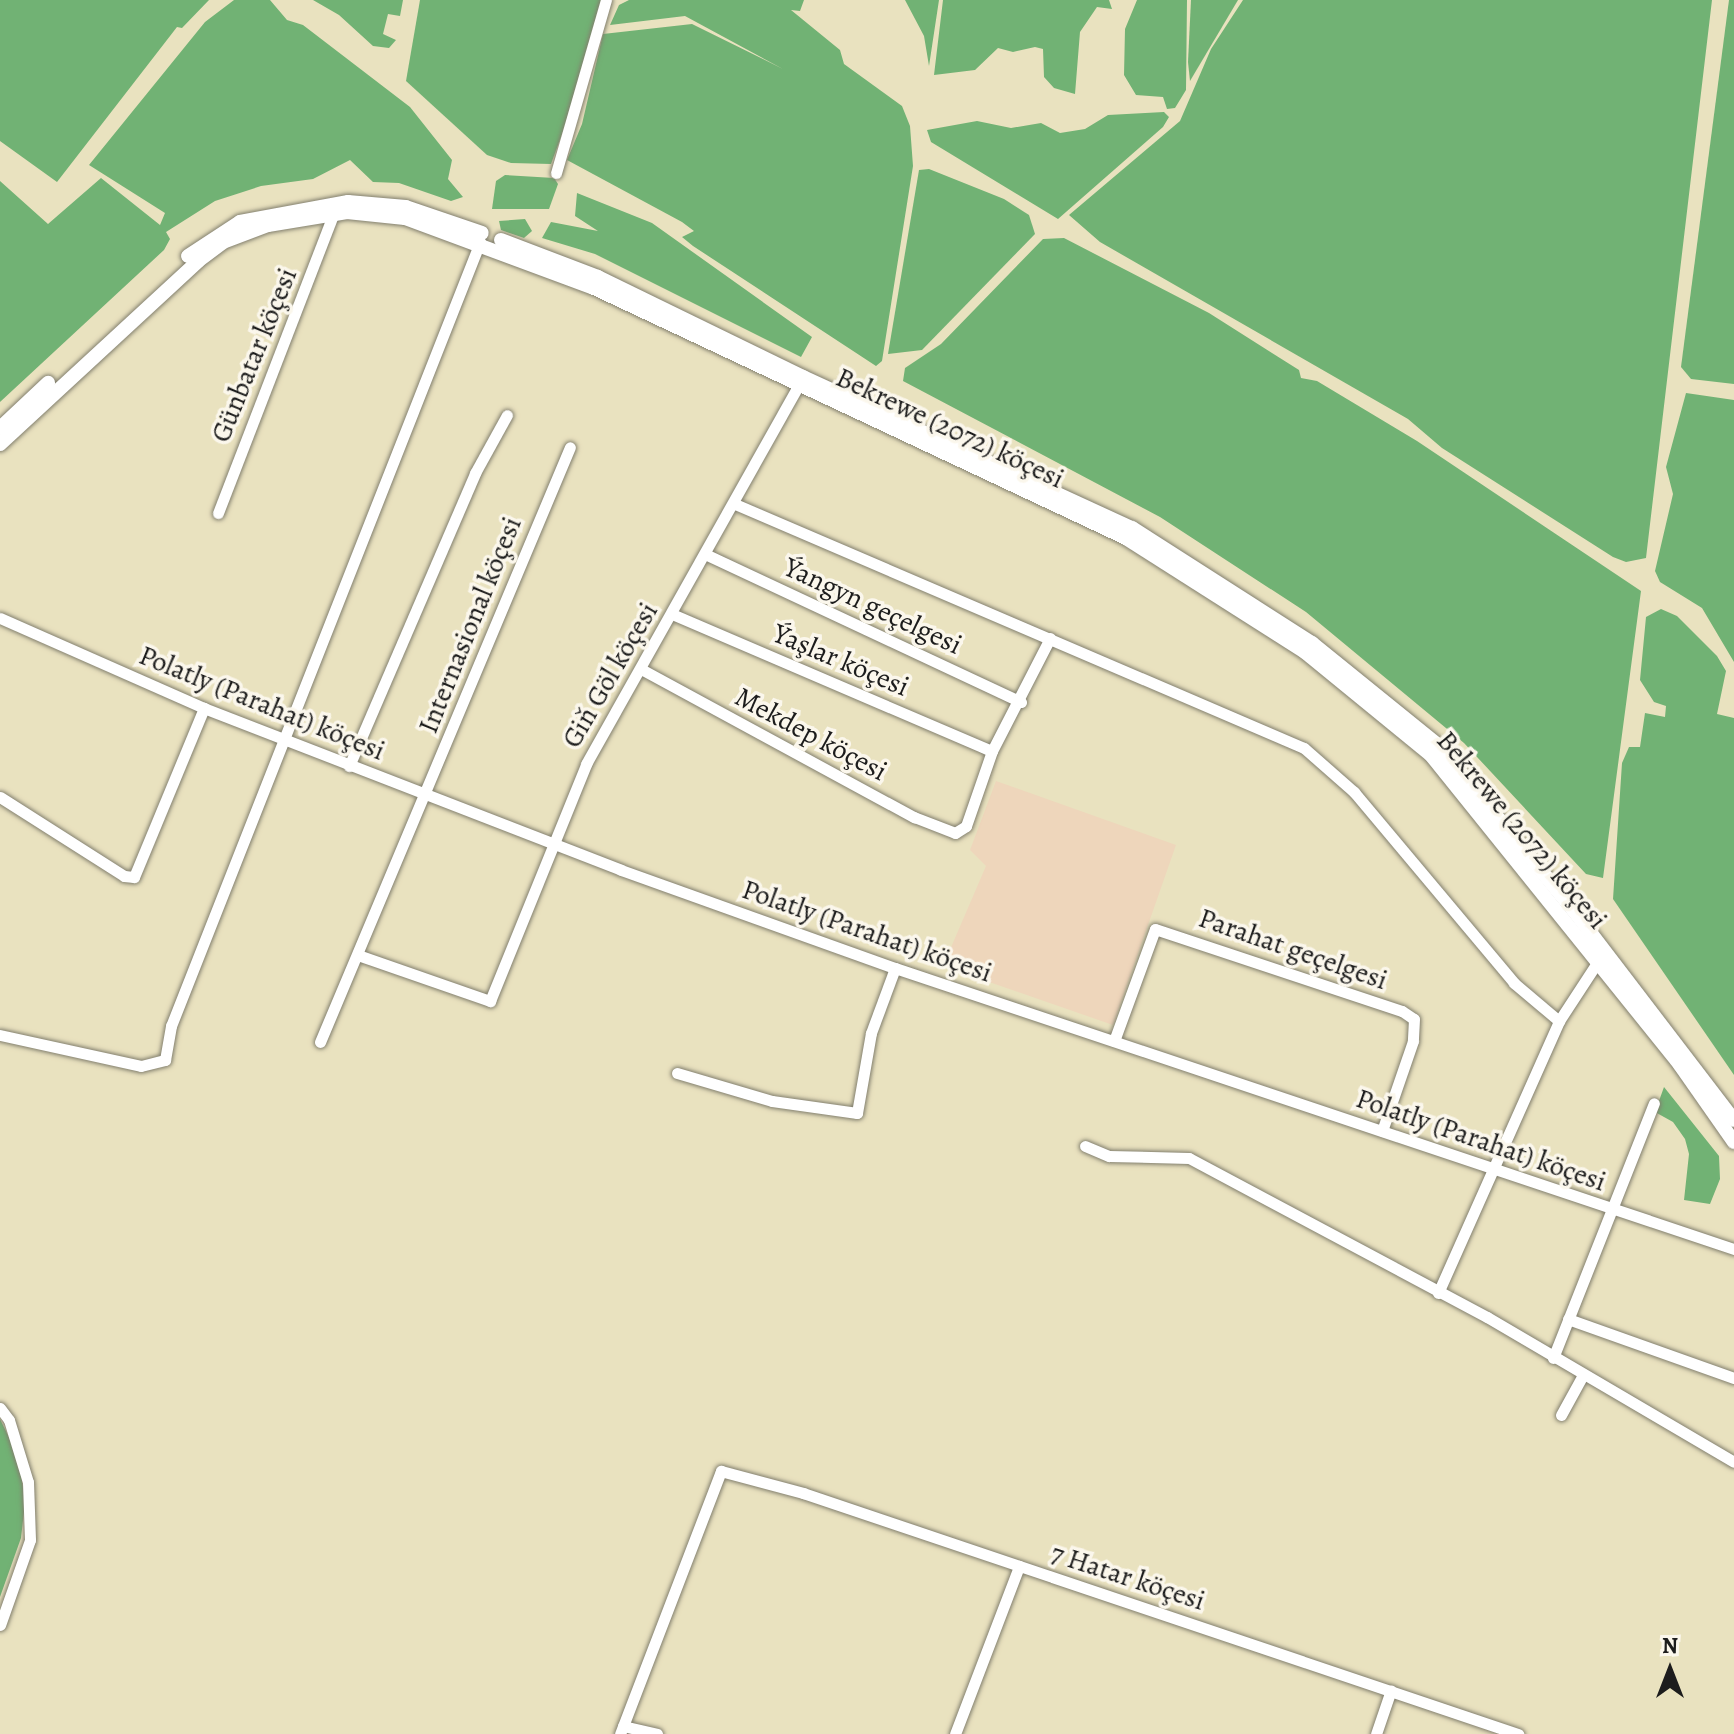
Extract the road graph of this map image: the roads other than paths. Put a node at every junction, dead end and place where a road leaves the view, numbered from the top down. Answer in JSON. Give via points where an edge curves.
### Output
{"nodes":[{"id":1,"x":606,"y":0,"type":"edge"},
{"id":2,"x":556,"y":173,"type":"dead end"},
{"id":3,"x":334,"y":213,"type":"junction"},
{"id":4,"x":480,"y":242,"type":"junction"},
{"id":5,"x":800,"y":382,"type":"junction"},
{"id":6,"x":507,"y":415,"type":"dead end"},
{"id":7,"x":0,"y":428,"type":"edge"},
{"id":8,"x":0,"y":444,"type":"edge"},
{"id":9,"x":570,"y":447,"type":"dead end"},
{"id":10,"x":735,"y":504,"type":"junction"},
{"id":11,"x":218,"y":513,"type":"dead end"},
{"id":12,"x":705,"y":554,"type":"junction"},
{"id":13,"x":672,"y":614,"type":"junction"},
{"id":14,"x":0,"y":618,"type":"edge"},
{"id":15,"x":1050,"y":638,"type":"junction"},
{"id":16,"x":641,"y":669,"type":"junction"},
{"id":17,"x":1021,"y":702,"type":"junction"},
{"id":18,"x":204,"y":708,"type":"junction"},
{"id":19,"x":282,"y":739,"type":"junction"},
{"id":20,"x":992,"y":751,"type":"junction"},
{"id":21,"x":349,"y":766,"type":"junction"},
{"id":22,"x":426,"y":796,"type":"junction"},
{"id":23,"x":0,"y":797,"type":"edge"},
{"id":24,"x":553,"y":844,"type":"junction"},
{"id":25,"x":358,"y":955,"type":"junction"},
{"id":26,"x":1602,"y":957,"type":"junction"},
{"id":27,"x":895,"y":968,"type":"junction"},
{"id":28,"x":1559,"y":1021,"type":"junction"},
{"id":29,"x":0,"y":1035,"type":"edge"},
{"id":30,"x":1114,"y":1041,"type":"junction"},
{"id":31,"x":320,"y":1042,"type":"dead end"},
{"id":32,"x":677,"y":1073,"type":"dead end"},
{"id":33,"x":1654,"y":1103,"type":"dead end"},
{"id":34,"x":1734,"y":1120,"type":"edge"},
{"id":35,"x":1382,"y":1131,"type":"junction"},
{"id":36,"x":1734,"y":1142,"type":"edge"},
{"id":37,"x":1085,"y":1146,"type":"dead end"},
{"id":38,"x":1495,"y":1169,"type":"junction"},
{"id":39,"x":1613,"y":1210,"type":"junction"},
{"id":40,"x":1734,"y":1249,"type":"edge"},
{"id":41,"x":1438,"y":1293,"type":"junction"},
{"id":42,"x":1568,"y":1319,"type":"junction"},
{"id":43,"x":1553,"y":1358,"type":"junction"},
{"id":44,"x":1583,"y":1375,"type":"junction"},
{"id":45,"x":1734,"y":1378,"type":"edge"},
{"id":46,"x":0,"y":1408,"type":"edge"},
{"id":47,"x":1561,"y":1415,"type":"dead end"},
{"id":48,"x":1734,"y":1462,"type":"edge"},
{"id":49,"x":1019,"y":1566,"type":"junction"},
{"id":50,"x":0,"y":1625,"type":"edge"},
{"id":51,"x":1391,"y":1690,"type":"junction"},
{"id":52,"x":622,"y":1730,"type":"edge"},
{"id":53,"x":657,"y":1734,"type":"edge"},
{"id":54,"x":955,"y":1734,"type":"edge"},
{"id":55,"x":1376,"y":1734,"type":"edge"},
{"id":56,"x":1518,"y":1734,"type":"edge"}],
"edges":[{"from":1,"to":2,"type":"street"},
{"from":3,"to":4,"type":"main road","name":"Bekrewe (2072) köçesi","via":[[405,218]]},
{"from":3,"to":8,"type":"main road","name":"Bekrewe (2072) köçesi","via":[[268,225],[223,242]]},
{"from":3,"to":11,"type":"street","name":"Günbatar köçesi"},
{"from":4,"to":5,"type":"main road","name":"Bekrewe (2072) köçesi"},
{"from":4,"to":19,"type":"street"},
{"from":5,"to":7,"type":"main road","name":"Bekrewe (2072) köçesi","via":[[598,277],[429,213],[348,202],[263,215],[218,233]]},
{"from":5,"to":10,"type":"street","name":"Giň Göl köçesi"},
{"from":5,"to":26,"type":"main road","name":"Bekrewe (2072) köçesi","via":[[1132,528],[1312,643],[1439,746]]},
{"from":6,"to":21,"type":"street","via":[[470,485]]},
{"from":9,"to":22,"type":"street","name":"Internasional köçesi"},
{"from":10,"to":12,"type":"street","name":"Giň Göl köçesi"},
{"from":10,"to":15,"type":"street"},
{"from":12,"to":13,"type":"street","name":"Giň Göl köçesi"},
{"from":12,"to":17,"type":"street","name":"Ýangyn geçelgesi"},
{"from":13,"to":16,"type":"street","name":"Giň Göl köçesi"},
{"from":13,"to":20,"type":"street","name":"Ýaşlar köçesi"},
{"from":14,"to":18,"type":"street","name":"Polatly (Parahat) köçesi"},
{"from":15,"to":17,"type":"street"},
{"from":15,"to":28,"type":"street","via":[[1259,726],[1319,759],[1373,813],[1514,983]]},
{"from":16,"to":20,"type":"street","name":"Mekdep köçesi","via":[[933,827],[960,832]]},
{"from":16,"to":24,"type":"street","name":"Giň Göl köçesi","via":[[586,764]]},
{"from":17,"to":20,"type":"street"},
{"from":18,"to":19,"type":"street","name":"Polatly (Parahat) köçesi"},
{"from":18,"to":23,"type":"street","via":[[134,877],[124,876]]},
{"from":19,"to":21,"type":"street","name":"Polatly (Parahat) köçesi"},
{"from":19,"to":29,"type":"street","via":[[161,1064],[141,1066]]},
{"from":21,"to":22,"type":"street","name":"Polatly (Parahat) köçesi"},
{"from":22,"to":24,"type":"street","name":"Polatly (Parahat) köçesi"},
{"from":22,"to":25,"type":"street","name":"Internasional köçesi"},
{"from":24,"to":25,"type":"street","name":"Giň Göl köçesi","via":[[490,1001]]},
{"from":24,"to":27,"type":"street","name":"Polatly (Parahat) köçesi"},
{"from":25,"to":31,"type":"street","name":"Internasional köçesi"},
{"from":26,"to":28,"type":"street"},
{"from":26,"to":34,"type":"main road","name":"Bekrewe (2072) köçesi"},
{"from":26,"to":36,"type":"main road","name":"Bekrewe (2072) köçesi"},
{"from":27,"to":30,"type":"street","name":"Polatly (Parahat) köçesi"},
{"from":27,"to":32,"type":"street","via":[[871,1033],[857,1113],[772,1101]]},
{"from":28,"to":38,"type":"street"},
{"from":30,"to":35,"type":"street","name":"Polatly (Parahat) köçesi"},
{"from":30,"to":35,"type":"street","name":"Parahat geçelgesi","via":[[1155,929],[1414,1019],[1413,1041]]},
{"from":33,"to":39,"type":"street"},
{"from":35,"to":38,"type":"street","name":"Polatly (Parahat) köçesi"},
{"from":37,"to":41,"type":"street","via":[[1109,1156],[1189,1158]]},
{"from":38,"to":39,"type":"street","name":"Polatly (Parahat) köçesi"},
{"from":38,"to":41,"type":"street"},
{"from":39,"to":40,"type":"street","name":"Polatly (Parahat) köçesi"},
{"from":39,"to":42,"type":"street"},
{"from":41,"to":43,"type":"street"},
{"from":42,"to":43,"type":"street"},
{"from":42,"to":45,"type":"street"},
{"from":43,"to":44,"type":"street"},
{"from":44,"to":47,"type":"street"},
{"from":44,"to":48,"type":"street"},
{"from":46,"to":50,"type":"street","via":[[9,1420],[28,1482],[30,1540]]},
{"from":49,"to":51,"type":"street","name":"7 Hatar köçesi"},
{"from":49,"to":52,"type":"street","name":"7 Hatar köçesi","via":[[721,1471]]},
{"from":49,"to":54,"type":"street"},
{"from":51,"to":55,"type":"street"},
{"from":51,"to":56,"type":"street","name":"7 Hatar köçesi"},
{"from":52,"to":53,"type":"street"}]}
